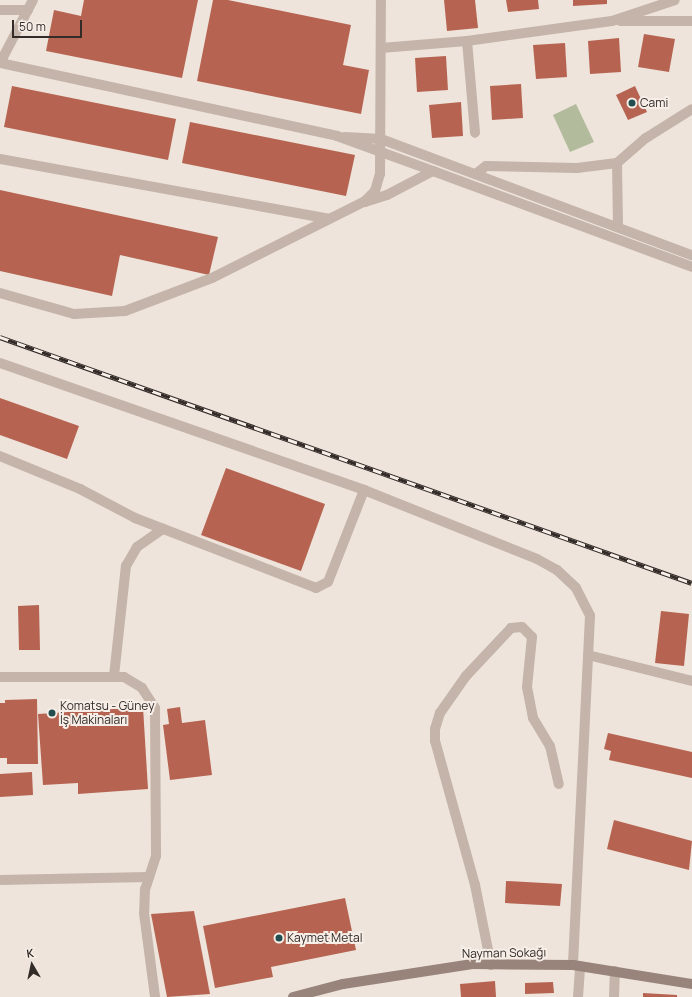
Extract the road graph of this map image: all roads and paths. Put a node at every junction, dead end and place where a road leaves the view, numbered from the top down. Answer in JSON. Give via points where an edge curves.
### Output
{"nodes":[{"id":1,"x":33,"y":0,"type":"edge"},
{"id":2,"x":381,"y":0,"type":"edge"},
{"id":3,"x":675,"y":0,"type":"edge"},
{"id":4,"x":0,"y":10,"type":"edge"},
{"id":5,"x":28,"y":10,"type":"junction"},
{"id":6,"x":612,"y":21,"type":"junction"},
{"id":7,"x":692,"y":21,"type":"edge"},
{"id":8,"x":467,"y":40,"type":"junction"},
{"id":9,"x":381,"y":48,"type":"junction"},
{"id":10,"x":0,"y":63,"type":"edge"},
{"id":11,"x":692,"y":109,"type":"edge"},
{"id":12,"x":475,"y":133,"type":"dead end"},
{"id":13,"x":337,"y":136,"type":"junction"},
{"id":14,"x":380,"y":139,"type":"junction"},
{"id":15,"x":381,"y":154,"type":"junction"},
{"id":16,"x":0,"y":159,"type":"edge"},
{"id":17,"x":617,"y":163,"type":"junction"},
{"id":18,"x":433,"y":171,"type":"junction"},
{"id":19,"x":477,"y":173,"type":"junction"},
{"id":20,"x":359,"y":204,"type":"junction"},
{"id":21,"x":329,"y":219,"type":"junction"},
{"id":22,"x":618,"y":227,"type":"junction"},
{"id":23,"x":692,"y":255,"type":"edge"},
{"id":24,"x":692,"y":267,"type":"edge"},
{"id":25,"x":0,"y":293,"type":"edge"},
{"id":26,"x":0,"y":363,"type":"edge"},
{"id":27,"x":0,"y":456,"type":"edge"},
{"id":28,"x":364,"y":490,"type":"junction"},
{"id":29,"x":163,"y":529,"type":"junction"},
{"id":30,"x":588,"y":655,"type":"junction"},
{"id":31,"x":114,"y":676,"type":"junction"},
{"id":32,"x":0,"y":678,"type":"edge"},
{"id":33,"x":692,"y":681,"type":"edge"},
{"id":34,"x":559,"y":784,"type":"dead end"},
{"id":35,"x":148,"y":877,"type":"junction"},
{"id":36,"x":0,"y":880,"type":"edge"},
{"id":37,"x":491,"y":964,"type":"junction"},
{"id":38,"x":577,"y":965,"type":"junction"},
{"id":39,"x":615,"y":972,"type":"junction"},
{"id":40,"x":692,"y":984,"type":"edge"},
{"id":41,"x":156,"y":997,"type":"edge"},
{"id":42,"x":293,"y":997,"type":"edge"},
{"id":43,"x":578,"y":997,"type":"edge"},
{"id":44,"x":614,"y":997,"type":"edge"}],
"edges":[{"from":1,"to":5,"type":"street"},
{"from":2,"to":9,"type":"street"},
{"from":3,"to":6,"type":"street"},
{"from":4,"to":5,"type":"street"},
{"from":5,"to":10,"type":"street"},
{"from":6,"to":7,"type":"street"},
{"from":6,"to":8,"type":"street"},
{"from":8,"to":9,"type":"street"},
{"from":8,"to":12,"type":"street"},
{"from":9,"to":14,"type":"street"},
{"from":10,"to":13,"type":"street"},
{"from":11,"to":17,"type":"street","via":[[646,138]]},
{"from":13,"to":14,"type":"street"},
{"from":13,"to":15,"type":"street"},
{"from":14,"to":15,"type":"street"},
{"from":14,"to":19,"type":"street"},
{"from":15,"to":18,"type":"street"},
{"from":15,"to":20,"type":"street","via":[[377,185]]},
{"from":16,"to":21,"type":"street"},
{"from":17,"to":19,"type":"street","via":[[577,168],[486,166]]},
{"from":17,"to":22,"type":"street"},
{"from":18,"to":20,"type":"street","via":[[387,195]]},
{"from":18,"to":24,"type":"street"},
{"from":19,"to":22,"type":"street"},
{"from":20,"to":21,"type":"street"},
{"from":21,"to":25,"type":"street","via":[[212,278],[126,311],[74,314]]},
{"from":22,"to":23,"type":"street"},
{"from":26,"to":28,"type":"street"},
{"from":27,"to":29,"type":"street"},
{"from":28,"to":29,"type":"street","via":[[328,582],[319,588]]},
{"from":28,"to":30,"type":"street","via":[[537,559],[557,570],[576,588],[588,607]]},
{"from":29,"to":31,"type":"street","via":[[137,546],[126,566]]},
{"from":30,"to":33,"type":"street"},
{"from":30,"to":38,"type":"street"},
{"from":31,"to":32,"type":"street"},
{"from":31,"to":35,"type":"street","via":[[137,683],[156,708],[156,856]]},
{"from":34,"to":37,"type":"street","via":[[550,746],[533,718],[527,687],[532,637],[522,627],[511,628],[462,681],[440,713],[435,735],[475,885]]},
{"from":35,"to":36,"type":"street"},
{"from":35,"to":41,"type":"street","via":[[144,913]]},
{"from":37,"to":38,"type":"street","name":"Nayman Sokağı"},
{"from":37,"to":42,"type":"street","name":"Nayman Sokağı","via":[[472,964],[343,984]]},
{"from":38,"to":39,"type":"street","name":"Nayman Sokağı"},
{"from":38,"to":43,"type":"street"},
{"from":39,"to":40,"type":"street","name":"Nayman Sokağı"},
{"from":39,"to":44,"type":"street"}]}
